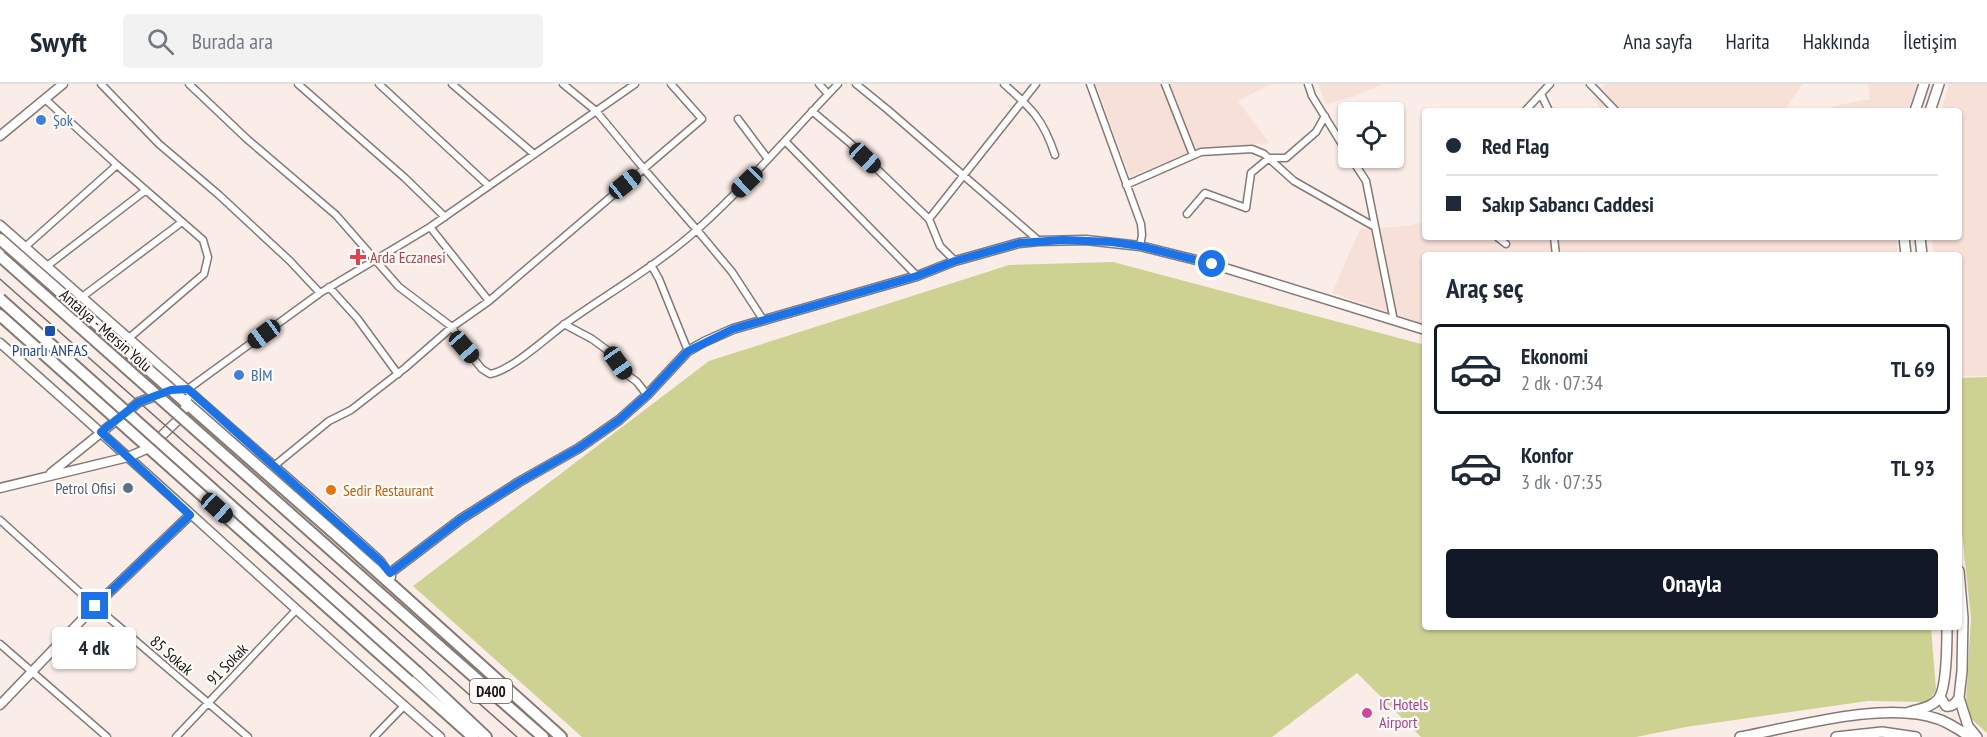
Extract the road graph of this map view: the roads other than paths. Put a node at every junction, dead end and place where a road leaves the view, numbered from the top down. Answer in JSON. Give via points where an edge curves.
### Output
{"nodes":[{"id":1,"x":100,"y":84,"type":"edge"},
{"id":2,"x":189,"y":84,"type":"edge"},
{"id":3,"x":298,"y":84,"type":"edge"},
{"id":4,"x":379,"y":84,"type":"edge"},
{"id":5,"x":452,"y":84,"type":"edge"},
{"id":6,"x":563,"y":84,"type":"edge"},
{"id":7,"x":635,"y":84,"type":"edge"},
{"id":8,"x":671,"y":84,"type":"edge"},
{"id":9,"x":819,"y":84,"type":"edge"},
{"id":10,"x":838,"y":84,"type":"edge"},
{"id":11,"x":856,"y":84,"type":"edge"},
{"id":12,"x":1004,"y":84,"type":"edge"},
{"id":13,"x":1036,"y":84,"type":"edge"},
{"id":14,"x":1090,"y":84,"type":"edge"},
{"id":15,"x":1165,"y":84,"type":"edge"},
{"id":16,"x":1308,"y":84,"type":"edge"},
{"id":17,"x":1550,"y":84,"type":"edge"},
{"id":18,"x":1590,"y":84,"type":"edge"},
{"id":19,"x":1924,"y":84,"type":"edge"},
{"id":20,"x":1939,"y":84,"type":"edge"},
{"id":21,"x":58,"y":86,"type":"edge"},
{"id":22,"x":828,"y":94,"type":"junction"},
{"id":23,"x":1540,"y":94,"type":"junction"},
{"id":24,"x":45,"y":99,"type":"junction"},
{"id":25,"x":1023,"y":101,"type":"junction"},
{"id":26,"x":1528,"y":108,"type":"edge"},
{"id":27,"x":1548,"y":108,"type":"edge"},
{"id":28,"x":1613,"y":108,"type":"edge"},
{"id":29,"x":1916,"y":108,"type":"edge"},
{"id":30,"x":1931,"y":108,"type":"edge"},
{"id":31,"x":596,"y":111,"type":"junction"},
{"id":32,"x":812,"y":111,"type":"junction"},
{"id":33,"x":1325,"y":116,"type":"junction"},
{"id":34,"x":738,"y":119,"type":"dead end"},
{"id":35,"x":0,"y":136,"type":"edge"},
{"id":36,"x":1338,"y":137,"type":"edge"},
{"id":37,"x":785,"y":141,"type":"junction"},
{"id":38,"x":534,"y":154,"type":"junction"},
{"id":39,"x":1055,"y":155,"type":"dead end"},
{"id":40,"x":1193,"y":155,"type":"junction"},
{"id":41,"x":1269,"y":158,"type":"junction"},
{"id":42,"x":768,"y":159,"type":"junction"},
{"id":43,"x":117,"y":165,"type":"junction"},
{"id":44,"x":1358,"y":168,"type":"edge"},
{"id":45,"x":644,"y":169,"type":"junction"},
{"id":46,"x":964,"y":176,"type":"junction"},
{"id":47,"x":1126,"y":185,"type":"junction"},
{"id":48,"x":489,"y":186,"type":"junction"},
{"id":49,"x":146,"y":190,"type":"junction"},
{"id":50,"x":1187,"y":214,"type":"dead end"},
{"id":51,"x":445,"y":217,"type":"junction"},
{"id":52,"x":929,"y":219,"type":"junction"},
{"id":53,"x":182,"y":222,"type":"junction"},
{"id":54,"x":0,"y":225,"type":"edge"},
{"id":55,"x":430,"y":227,"type":"junction"},
{"id":56,"x":1375,"y":227,"type":"junction"},
{"id":57,"x":697,"y":230,"type":"junction"},
{"id":58,"x":0,"y":238,"type":"edge"},
{"id":59,"x":1501,"y":240,"type":"edge"},
{"id":60,"x":1039,"y":241,"type":"junction"},
{"id":61,"x":1506,"y":244,"type":"dead end"},
{"id":62,"x":1140,"y":246,"type":"junction"},
{"id":63,"x":25,"y":247,"type":"junction"},
{"id":64,"x":0,"y":256,"type":"edge"},
{"id":65,"x":377,"y":260,"type":"junction"},
{"id":66,"x":955,"y":261,"type":"junction"},
{"id":67,"x":651,"y":265,"type":"junction"},
{"id":68,"x":47,"y":266,"type":"junction"},
{"id":69,"x":917,"y":276,"type":"junction"},
{"id":70,"x":329,"y":287,"type":"junction"},
{"id":71,"x":320,"y":293,"type":"junction"},
{"id":72,"x":82,"y":297,"type":"junction"},
{"id":73,"x":0,"y":298,"type":"edge"},
{"id":74,"x":489,"y":301,"type":"junction"},
{"id":75,"x":0,"y":315,"type":"edge"},
{"id":76,"x":764,"y":321,"type":"junction"},
{"id":77,"x":1394,"y":321,"type":"junction"},
{"id":78,"x":564,"y":324,"type":"junction"},
{"id":79,"x":452,"y":327,"type":"junction"},
{"id":80,"x":1422,"y":329,"type":"edge"},
{"id":81,"x":129,"y":338,"type":"junction"},
{"id":82,"x":0,"y":343,"type":"edge"},
{"id":83,"x":688,"y":351,"type":"junction"},
{"id":84,"x":398,"y":374,"type":"junction"},
{"id":85,"x":188,"y":389,"type":"junction"},
{"id":86,"x":171,"y":390,"type":"junction"},
{"id":87,"x":647,"y":395,"type":"junction"},
{"id":88,"x":187,"y":404,"type":"junction"},
{"id":89,"x":118,"y":419,"type":"junction"},
{"id":90,"x":101,"y":432,"type":"junction"},
{"id":91,"x":149,"y":448,"type":"junction"},
{"id":92,"x":128,"y":457,"type":"junction"},
{"id":93,"x":274,"y":466,"type":"junction"},
{"id":94,"x":47,"y":476,"type":"junction"},
{"id":95,"x":0,"y":488,"type":"edge"},
{"id":96,"x":190,"y":515,"type":"junction"},
{"id":97,"x":0,"y":520,"type":"edge"},
{"id":98,"x":390,"y":573,"type":"junction"},
{"id":99,"x":396,"y":589,"type":"junction"},
{"id":100,"x":95,"y":606,"type":"junction"},
{"id":101,"x":1962,"y":606,"type":"edge"},
{"id":102,"x":297,"y":609,"type":"junction"},
{"id":103,"x":1947,"y":630,"type":"edge"},
{"id":104,"x":0,"y":644,"type":"edge"},
{"id":105,"x":31,"y":672,"type":"junction"},
{"id":106,"x":1940,"y":697,"type":"junction"},
{"id":107,"x":1959,"y":698,"type":"junction"},
{"id":108,"x":208,"y":703,"type":"junction"},
{"id":109,"x":0,"y":705,"type":"edge"},
{"id":110,"x":404,"y":706,"type":"junction"},
{"id":111,"x":1906,"y":713,"type":"junction"},
{"id":112,"x":107,"y":737,"type":"edge"},
{"id":113,"x":176,"y":737,"type":"edge"},
{"id":114,"x":248,"y":737,"type":"edge"},
{"id":115,"x":374,"y":737,"type":"edge"},
{"id":116,"x":441,"y":737,"type":"edge"},
{"id":117,"x":473,"y":737,"type":"edge"},
{"id":118,"x":486,"y":737,"type":"edge"},
{"id":119,"x":543,"y":737,"type":"edge"},
{"id":120,"x":561,"y":737,"type":"edge"},
{"id":121,"x":1740,"y":737,"type":"edge"},
{"id":122,"x":1836,"y":737,"type":"edge"},
{"id":123,"x":1916,"y":737,"type":"edge"},
{"id":124,"x":1971,"y":737,"type":"edge"},
{"id":125,"x":1977,"y":737,"type":"edge"}],
"edges":[{"from":1,"to":71,"type":"street"},
{"from":2,"to":65,"type":"street","via":[[336,215]]},
{"from":3,"to":51,"type":"street"},
{"from":4,"to":48,"type":"street"},
{"from":5,"to":38,"type":"street"},
{"from":6,"to":31,"type":"street"},
{"from":7,"to":31,"type":"street"},
{"from":8,"to":45,"type":"street","via":[[702,119]]},
{"from":9,"to":22,"type":"street"},
{"from":10,"to":22,"type":"street"},
{"from":11,"to":46,"type":"street"},
{"from":12,"to":25,"type":"street"},
{"from":13,"to":25,"type":"street"},
{"from":14,"to":47,"type":"street"},
{"from":15,"to":40,"type":"street"},
{"from":16,"to":33,"type":"street"},
{"from":17,"to":23,"type":"street"},
{"from":18,"to":28,"type":"street"},
{"from":19,"to":29,"type":"main road"},
{"from":20,"to":30,"type":"main road"},
{"from":21,"to":24,"type":"street"},
{"from":22,"to":32,"type":"street"},
{"from":23,"to":26,"type":"street"},
{"from":23,"to":27,"type":"street"},
{"from":24,"to":35,"type":"street"},
{"from":24,"to":43,"type":"street"},
{"from":25,"to":39,"type":"street","via":[[1041,120]]},
{"from":25,"to":46,"type":"street"},
{"from":31,"to":38,"type":"street"},
{"from":31,"to":45,"type":"street"},
{"from":32,"to":37,"type":"street"},
{"from":32,"to":52,"type":"street"},
{"from":33,"to":36,"type":"street"},
{"from":33,"to":41,"type":"street","via":[[1316,132],[1286,158]]},
{"from":34,"to":42,"type":"street"},
{"from":37,"to":42,"type":"street"},
{"from":37,"to":69,"type":"street"},
{"from":38,"to":48,"type":"street"},
{"from":40,"to":41,"type":"street","via":[[1239,148],[1252,149]]},
{"from":40,"to":47,"type":"street"},
{"from":41,"to":50,"type":"street","via":[[1251,173],[1246,208],[1205,193]]},
{"from":41,"to":56,"type":"street","via":[[1294,182]]},
{"from":42,"to":57,"type":"street"},
{"from":43,"to":49,"type":"street"},
{"from":43,"to":63,"type":"street"},
{"from":44,"to":56,"type":"street","via":[[1366,181]]},
{"from":45,"to":57,"type":"street"},
{"from":45,"to":74,"type":"street"},
{"from":46,"to":52,"type":"street"},
{"from":46,"to":60,"type":"street"},
{"from":47,"to":62,"type":"street","via":[[1141,224]]},
{"from":48,"to":51,"type":"street"},
{"from":49,"to":53,"type":"street"},
{"from":49,"to":68,"type":"street"},
{"from":51,"to":55,"type":"street"},
{"from":52,"to":66,"type":"street","via":[[940,246]]},
{"from":53,"to":72,"type":"street"},
{"from":53,"to":81,"type":"street","via":[[203,240],[208,257],[204,273]]},
{"from":54,"to":63,"type":"street"},
{"from":55,"to":65,"type":"street"},
{"from":55,"to":74,"type":"street"},
{"from":56,"to":77,"type":"street"},
{"from":57,"to":67,"type":"street"},
{"from":57,"to":76,"type":"street","via":[[732,272]]},
{"from":58,"to":86,"type":"highway"},
{"from":59,"to":61,"type":"street"},
{"from":60,"to":62,"type":"street","via":[[1086,240]]},
{"from":60,"to":66,"type":"street"},
{"from":62,"to":77,"type":"street","via":[[1212,264]]},
{"from":63,"to":68,"type":"street"},
{"from":64,"to":119,"type":"highway","name":"Antalya - Mersin Yolu","number":"D400","bridge":true},
{"from":65,"to":70,"type":"street"},
{"from":65,"to":79,"type":"street","via":[[399,287]]},
{"from":66,"to":69,"type":"street"},
{"from":67,"to":78,"type":"street"},
{"from":67,"to":83,"type":"street"},
{"from":68,"to":72,"type":"street"},
{"from":69,"to":76,"type":"street"},
{"from":70,"to":71,"type":"street"},
{"from":70,"to":84,"type":"street"},
{"from":71,"to":85,"type":"street"},
{"from":72,"to":81,"type":"street"},
{"from":73,"to":118,"type":"highway","number":"D400","bridge":true},
{"from":74,"to":79,"type":"street"},
{"from":75,"to":89,"type":"highway"},
{"from":76,"to":83,"type":"street","via":[[733,329]]},
{"from":77,"to":80,"type":"street"},
{"from":78,"to":79,"type":"street","via":[[504,369],[490,374],[464,347]]},
{"from":78,"to":87,"type":"street","via":[[611,353]]},
{"from":79,"to":84,"type":"street"},
{"from":81,"to":85,"type":"street"},
{"from":82,"to":90,"type":"street"},
{"from":83,"to":87,"type":"street"},
{"from":84,"to":93,"type":"street","via":[[351,410],[329,421]]},
{"from":85,"to":86,"type":"street"},
{"from":85,"to":88,"type":"street"},
{"from":85,"to":93,"type":"street"},
{"from":86,"to":88,"type":"highway"},
{"from":86,"to":89,"type":"street","via":[[139,402]]},
{"from":87,"to":98,"type":"street","via":[[611,426],[461,519]]},
{"from":88,"to":91,"type":"street","via":[[174,425]]},
{"from":88,"to":99,"type":"highway"},
{"from":89,"to":90,"type":"street"},
{"from":89,"to":91,"type":"highway"},
{"from":90,"to":92,"type":"street"},
{"from":90,"to":94,"type":"street"},
{"from":91,"to":92,"type":"street"},
{"from":91,"to":117,"type":"highway"},
{"from":92,"to":94,"type":"street"},
{"from":92,"to":96,"type":"street"},
{"from":93,"to":98,"type":"street"},
{"from":94,"to":95,"type":"street"},
{"from":96,"to":100,"type":"street"},
{"from":96,"to":102,"type":"street"},
{"from":97,"to":100,"type":"street","name":"85 Sokak"},
{"from":98,"to":99,"type":"street"},
{"from":99,"to":120,"type":"highway"},
{"from":100,"to":105,"type":"street"},
{"from":100,"to":108,"type":"street","name":"85 Sokak"},
{"from":101,"to":107,"type":"main road"},
{"from":102,"to":108,"type":"street","name":"91 Sokak"},
{"from":102,"to":110,"type":"street"},
{"from":103,"to":106,"type":"main road"},
{"from":104,"to":105,"type":"street"},
{"from":105,"to":109,"type":"street"},
{"from":105,"to":112,"type":"street"},
{"from":106,"to":107,"type":"main road","via":[[1950,707]]},
{"from":106,"to":111,"type":"main road","via":[[1930,706]]},
{"from":107,"to":125,"type":"main road","via":[[1968,726]]},
{"from":108,"to":113,"type":"street","name":"91 Sokak"},
{"from":108,"to":114,"type":"street","name":"85 Sokak"},
{"from":110,"to":115,"type":"street"},
{"from":110,"to":116,"type":"street"},
{"from":111,"to":121,"type":"main road","via":[[1845,717]]},
{"from":111,"to":124,"type":"main road","via":[[1937,719]]},
{"from":122,"to":123,"type":"main road","via":[[1882,732]]}]}
